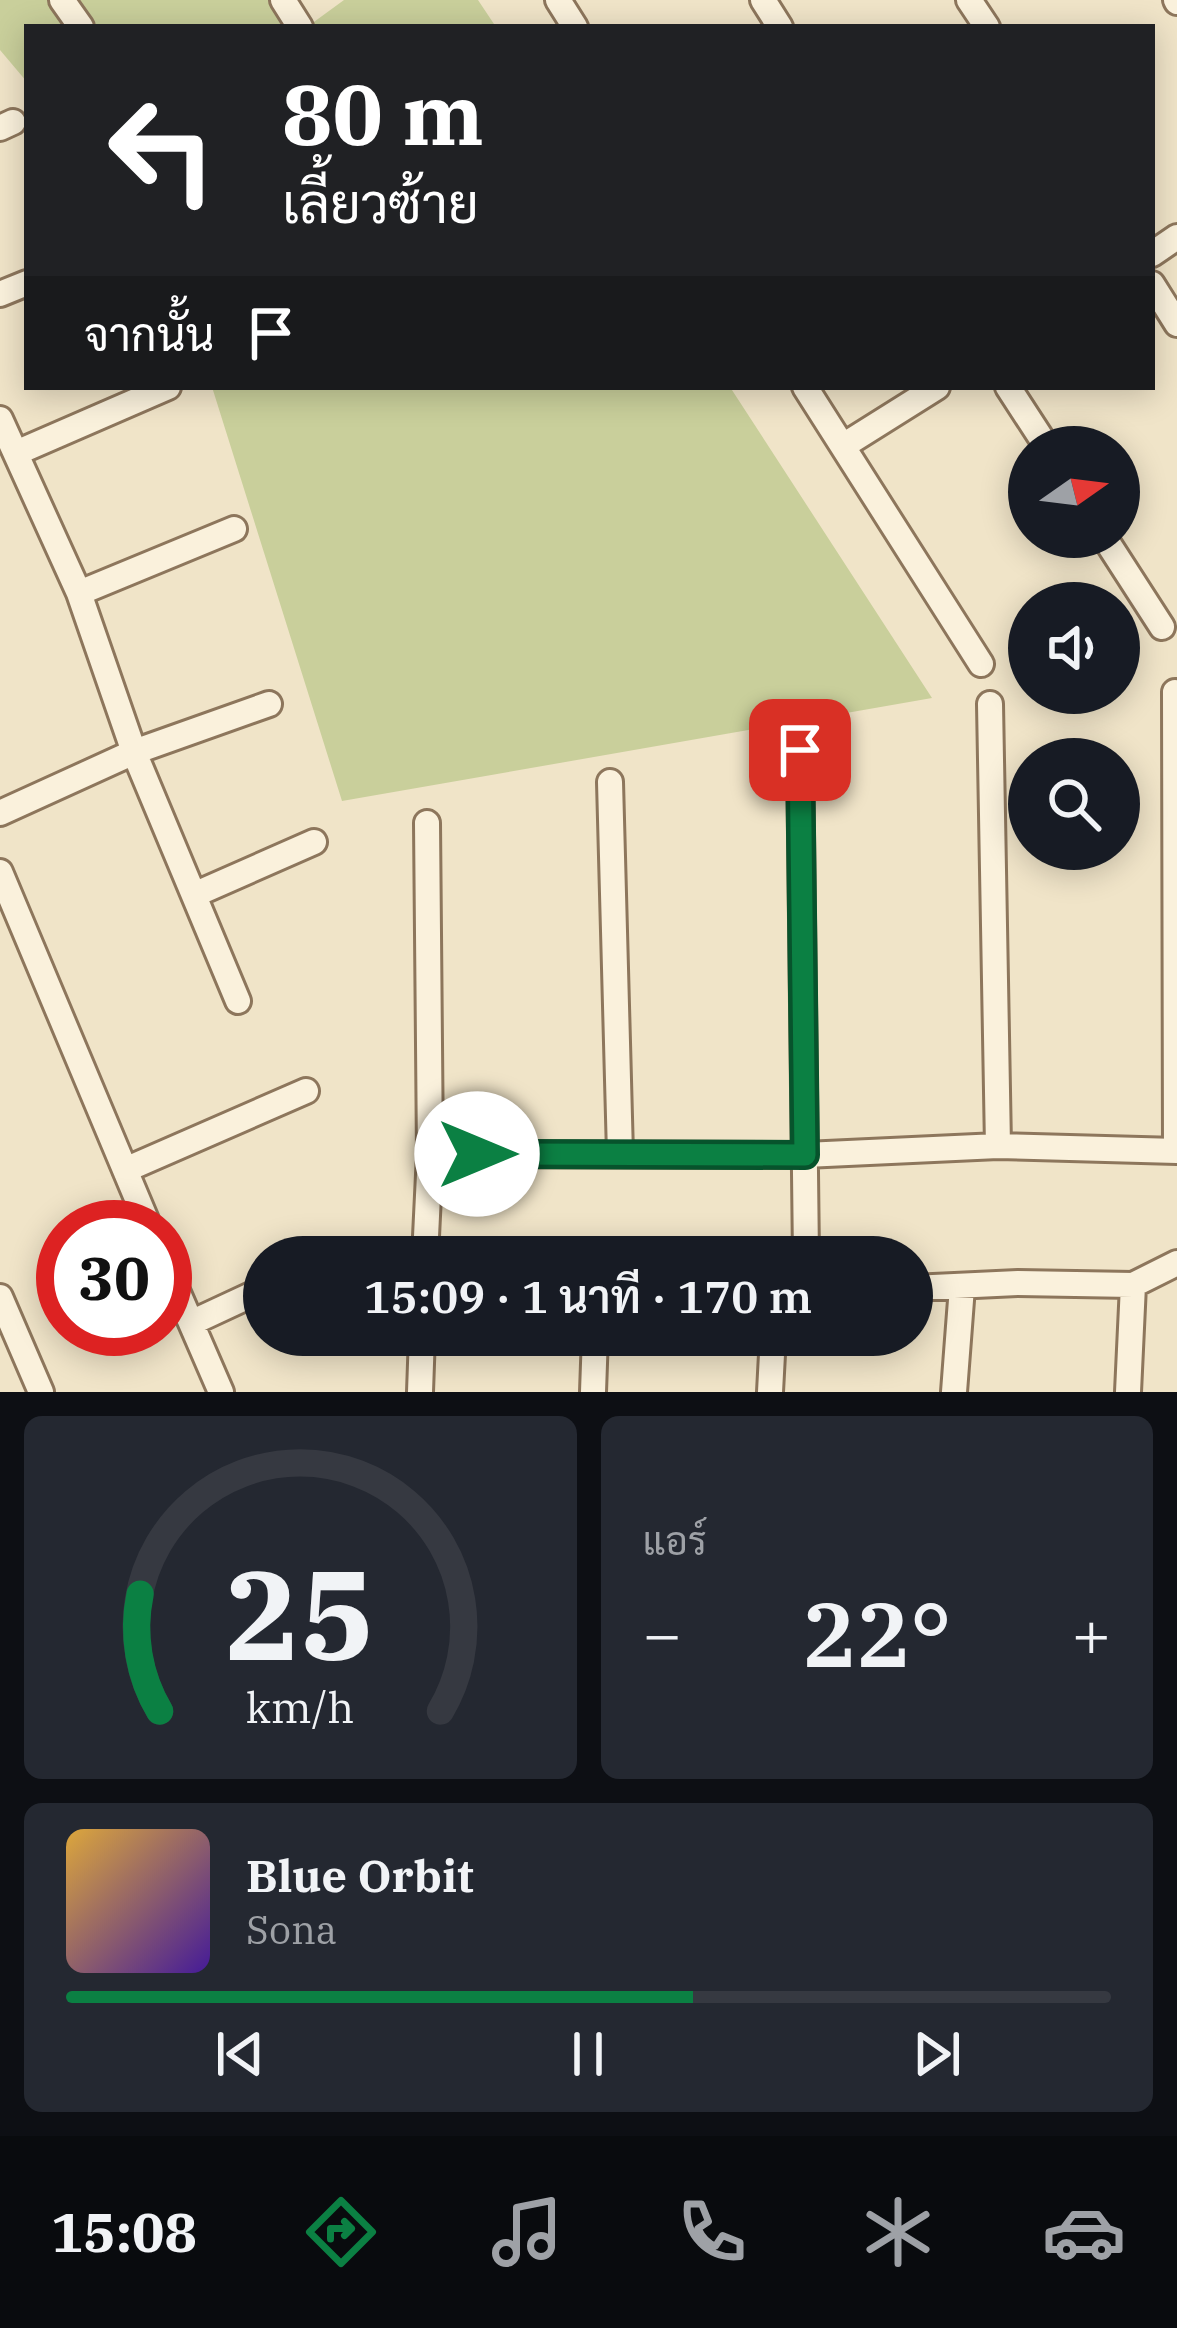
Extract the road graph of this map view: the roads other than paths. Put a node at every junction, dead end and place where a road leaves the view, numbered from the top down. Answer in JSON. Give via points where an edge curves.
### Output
{"nodes":[{"id":1,"x":1155,"y":289,"type":"edge"},
{"id":2,"x":1177,"y":324,"type":"edge"},
{"id":3,"x":161,"y":390,"type":"edge"},
{"id":4,"x":807,"y":390,"type":"edge"},
{"id":5,"x":932,"y":390,"type":"edge"},
{"id":6,"x":1010,"y":390,"type":"edge"},
{"id":7,"x":0,"y":418,"type":"edge"},
{"id":8,"x":1033,"y":426,"type":"edge"},
{"id":9,"x":843,"y":446,"type":"junction"},
{"id":10,"x":16,"y":453,"type":"junction"},
{"id":11,"x":234,"y":529,"type":"dead end"},
{"id":12,"x":1118,"y":558,"type":"edge"},
{"id":13,"x":79,"y":593,"type":"junction"},
{"id":14,"x":1162,"y":627,"type":"dead end"},
{"id":15,"x":981,"y":664,"type":"dead end"},
{"id":16,"x":1174,"y":692,"type":"edge"},
{"id":17,"x":269,"y":704,"type":"dead end"},
{"id":18,"x":990,"y":704,"type":"dead end"},
{"id":19,"x":800,"y":750,"type":"dead end"},
{"id":20,"x":134,"y":752,"type":"junction"},
{"id":21,"x":610,"y":782,"type":"dead end"},
{"id":22,"x":0,"y":813,"type":"edge"},
{"id":23,"x":428,"y":823,"type":"dead end"},
{"id":24,"x":314,"y":842,"type":"dead end"},
{"id":25,"x":0,"y":872,"type":"edge"},
{"id":26,"x":196,"y":894,"type":"junction"},
{"id":27,"x":238,"y":1001,"type":"dead end"},
{"id":28,"x":306,"y":1091,"type":"dead end"},
{"id":29,"x":998,"y":1146,"type":"junction"},
{"id":30,"x":1176,"y":1151,"type":"edge"},
{"id":31,"x":430,"y":1154,"type":"junction"},
{"id":32,"x":620,"y":1154,"type":"junction"},
{"id":33,"x":805,"y":1155,"type":"junction"},
{"id":34,"x":125,"y":1170,"type":"junction"},
{"id":35,"x":138,"y":1200,"type":"edge"},
{"id":36,"x":426,"y":1236,"type":"edge"},
{"id":37,"x":806,"y":1236,"type":"edge"},
{"id":38,"x":1177,"y":1263,"type":"edge"},
{"id":39,"x":1133,"y":1285,"type":"junction"},
{"id":40,"x":962,"y":1287,"type":"junction"},
{"id":41,"x":933,"y":1288,"type":"edge"},
{"id":42,"x":0,"y":1297,"type":"edge"},
{"id":43,"x":243,"y":1298,"type":"edge"},
{"id":44,"x":192,"y":1323,"type":"edge"},
{"id":45,"x":192,"y":1325,"type":"edge"},
{"id":46,"x":421,"y":1356,"type":"edge"},
{"id":47,"x":594,"y":1356,"type":"edge"},
{"id":48,"x":771,"y":1356,"type":"edge"},
{"id":49,"x":41,"y":1392,"type":"edge"},
{"id":50,"x":221,"y":1392,"type":"edge"},
{"id":51,"x":420,"y":1392,"type":"edge"},
{"id":52,"x":593,"y":1392,"type":"edge"},
{"id":53,"x":770,"y":1392,"type":"edge"},
{"id":54,"x":954,"y":1392,"type":"edge"},
{"id":55,"x":1128,"y":1392,"type":"edge"}],
"edges":[{"from":1,"to":2,"type":"street"},
{"from":3,"to":10,"type":"street"},
{"from":4,"to":9,"type":"street"},
{"from":5,"to":9,"type":"street"},
{"from":6,"to":8,"type":"street"},
{"from":7,"to":10,"type":"street"},
{"from":9,"to":15,"type":"street"},
{"from":10,"to":13,"type":"street"},
{"from":11,"to":13,"type":"street"},
{"from":12,"to":14,"type":"street"},
{"from":13,"to":20,"type":"street"},
{"from":16,"to":30,"type":"street"},
{"from":17,"to":20,"type":"street"},
{"from":18,"to":29,"type":"street"},
{"from":19,"to":33,"type":"street"},
{"from":20,"to":22,"type":"street"},
{"from":20,"to":26,"type":"street"},
{"from":21,"to":32,"type":"street"},
{"from":23,"to":31,"type":"street"},
{"from":24,"to":26,"type":"street"},
{"from":25,"to":34,"type":"street"},
{"from":26,"to":27,"type":"street"},
{"from":28,"to":34,"type":"street"},
{"from":29,"to":30,"type":"street"},
{"from":29,"to":33,"type":"street"},
{"from":31,"to":32,"type":"street"},
{"from":31,"to":36,"type":"street"},
{"from":32,"to":33,"type":"street"},
{"from":33,"to":37,"type":"street"},
{"from":34,"to":35,"type":"street"},
{"from":38,"to":39,"type":"street"},
{"from":39,"to":40,"type":"street"},
{"from":39,"to":55,"type":"street"},
{"from":40,"to":41,"type":"street"},
{"from":40,"to":54,"type":"street"},
{"from":42,"to":49,"type":"street"},
{"from":43,"to":44,"type":"street"},
{"from":45,"to":50,"type":"street"},
{"from":46,"to":51,"type":"street"},
{"from":47,"to":52,"type":"street"},
{"from":48,"to":53,"type":"street"}]}
